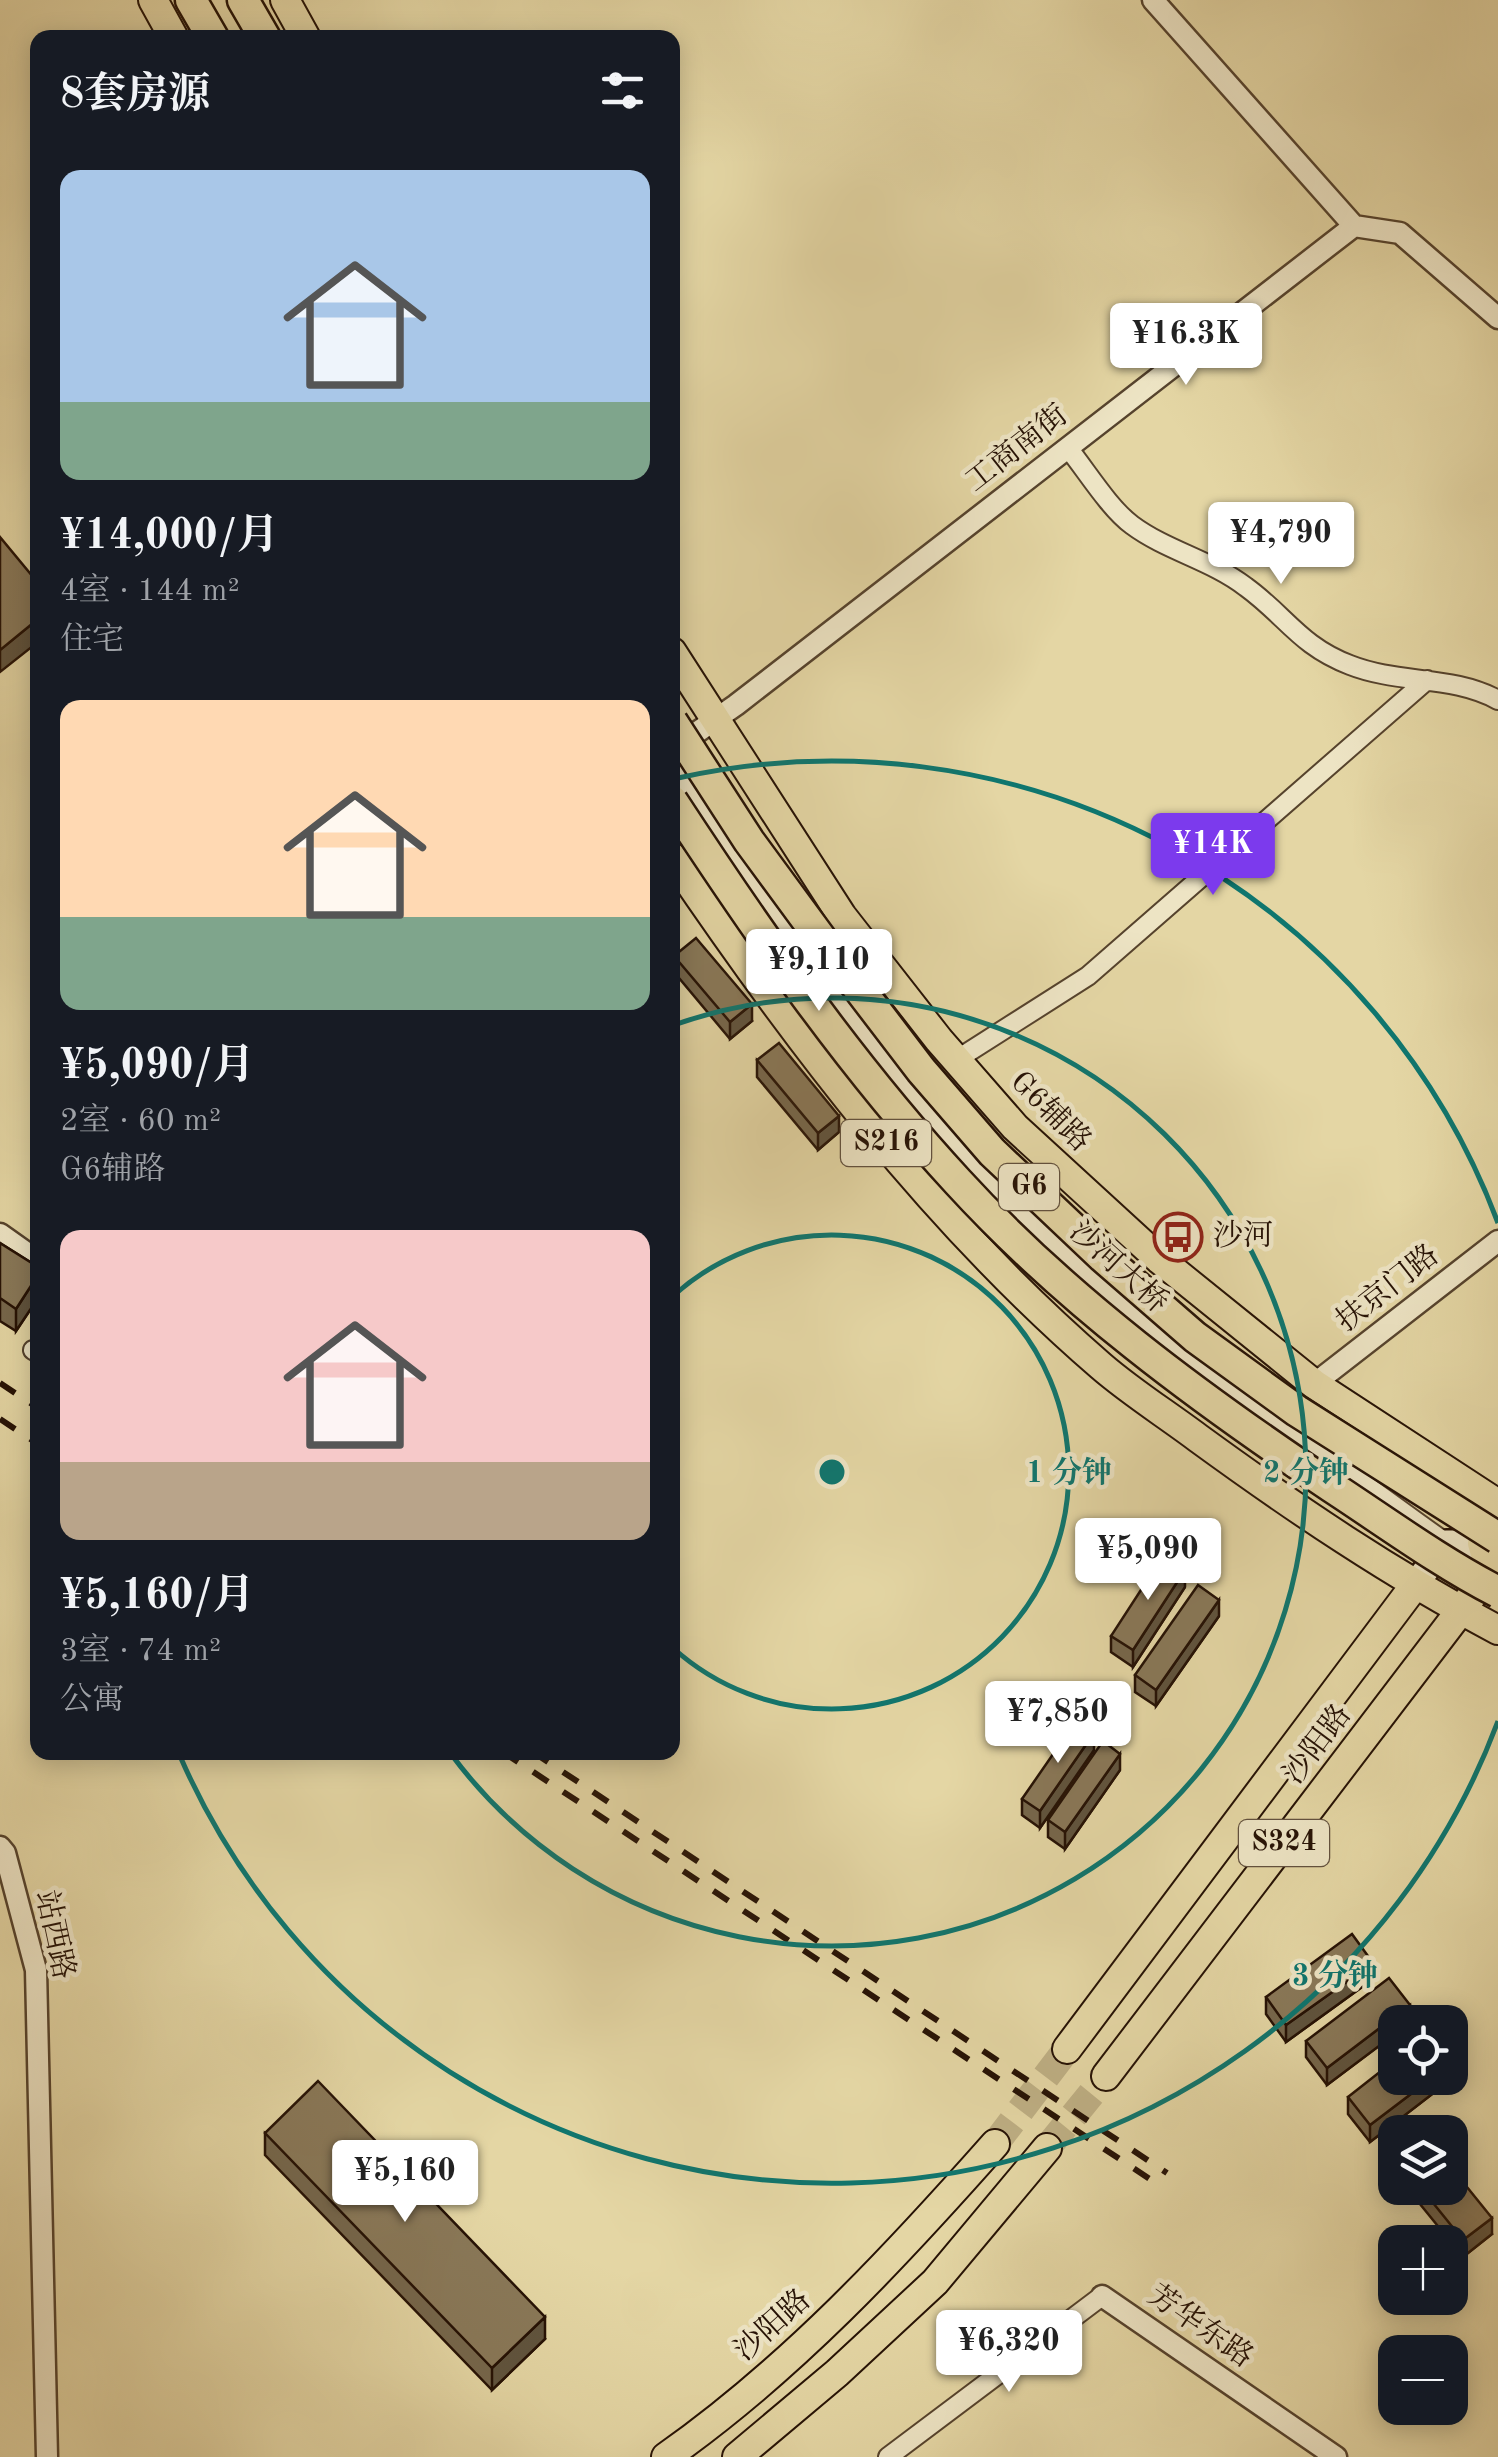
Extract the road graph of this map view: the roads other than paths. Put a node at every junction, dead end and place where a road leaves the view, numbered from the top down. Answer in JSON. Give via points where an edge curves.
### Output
{"nodes":[{"id":1,"x":152,"y":0,"type":"edge"},
{"id":2,"x":191,"y":0,"type":"edge"},
{"id":3,"x":243,"y":0,"type":"edge"},
{"id":4,"x":285,"y":0,"type":"edge"},
{"id":5,"x":1153,"y":0,"type":"edge"},
{"id":6,"x":169,"y":30,"type":"edge"},
{"id":7,"x":208,"y":30,"type":"edge"},
{"id":8,"x":260,"y":30,"type":"edge"},
{"id":9,"x":302,"y":30,"type":"edge"},
{"id":10,"x":1354,"y":226,"type":"junction"},
{"id":11,"x":1498,"y":318,"type":"edge"},
{"id":12,"x":1068,"y":448,"type":"junction"},
{"id":13,"x":680,"y":665,"type":"edge"},
{"id":14,"x":1427,"y":680,"type":"junction"},
{"id":15,"x":1498,"y":700,"type":"edge"},
{"id":16,"x":715,"y":721,"type":"junction"},
{"id":17,"x":680,"y":734,"type":"edge"},
{"id":18,"x":680,"y":743,"type":"edge"},
{"id":19,"x":680,"y":773,"type":"edge"},
{"id":20,"x":680,"y":813,"type":"edge"},
{"id":21,"x":680,"y":868,"type":"edge"},
{"id":22,"x":956,"y":1060,"type":"junction"},
{"id":23,"x":0,"y":1234,"type":"edge"},
{"id":24,"x":1498,"y":1240,"type":"edge"},
{"id":25,"x":30,"y":1255,"type":"edge"},
{"id":26,"x":1314,"y":1384,"type":"junction"},
{"id":27,"x":1498,"y":1504,"type":"edge"},
{"id":28,"x":1446,"y":1543,"type":"junction"},
{"id":29,"x":1494,"y":1562,"type":"edge"},
{"id":30,"x":1415,"y":1584,"type":"junction"},
{"id":31,"x":1462,"y":1610,"type":"junction"},
{"id":32,"x":1498,"y":1630,"type":"edge"},
{"id":33,"x":0,"y":1847,"type":"edge"},
{"id":34,"x":1067,"y":2049,"type":"tunnel mouth"},
{"id":35,"x":1106,"y":2076,"type":"tunnel mouth"},
{"id":36,"x":995,"y":2144,"type":"tunnel mouth"},
{"id":37,"x":1047,"y":2148,"type":"tunnel mouth"},
{"id":38,"x":1102,"y":2296,"type":"joint"},
{"id":39,"x":46,"y":2457,"type":"edge"},
{"id":40,"x":666,"y":2457,"type":"edge"},
{"id":41,"x":738,"y":2457,"type":"edge"},
{"id":42,"x":888,"y":2457,"type":"edge"},
{"id":43,"x":1336,"y":2457,"type":"edge"}],
"edges":[{"from":1,"to":6,"type":"main road"},
{"from":2,"to":7,"type":"highway"},
{"from":3,"to":8,"type":"highway"},
{"from":4,"to":9,"type":"main road"},
{"from":5,"to":10,"type":"street"},
{"from":10,"to":11,"type":"street","via":[[1400,233]]},
{"from":10,"to":12,"type":"street","name":"工商南街"},
{"from":12,"to":14,"type":"street","via":[[1128,522],[1246,586],[1314,649],[1352,666]]},
{"from":12,"to":16,"type":"street","name":"工商南街"},
{"from":13,"to":16,"type":"main road","name":"G6辅路"},
{"from":14,"to":15,"type":"street","via":[[1474,687]]},
{"from":14,"to":22,"type":"street","via":[[1088,976]]},
{"from":16,"to":18,"type":"street","name":"工商南街"},
{"from":16,"to":22,"type":"main road","name":"G6辅路","via":[[842,916]]},
{"from":17,"to":29,"type":"highway","name":"沙河大桥","number":"G6","bridge":true,"via":[[824,944],[992,1152],[1195,1336]]},
{"from":19,"to":28,"type":"street","via":[[799,948],[975,1165],[1180,1352]]},
{"from":20,"to":29,"type":"highway","name":"沙河大桥","number":"G6","bridge":true,"via":[[788,973],[889,1102],[959,1184],[1070,1292],[1272,1446],[1460,1572]]},
{"from":21,"to":30,"type":"main road","number":"S216","via":[[838,1085],[935,1202],[1050,1319],[1103,1368]]},
{"from":22,"to":26,"type":"main road","name":"G6辅路","via":[[1015,1127],[1118,1222]]},
{"from":23,"to":25,"type":"street"},
{"from":24,"to":26,"type":"street","name":"扶京门路"},
{"from":26,"to":27,"type":"main road","name":"G6辅路"},
{"from":28,"to":29,"type":"main road"},
{"from":28,"to":30,"type":"main road"},
{"from":29,"to":31,"type":"main road","name":"沙阳路","number":"S324"},
{"from":30,"to":31,"type":"main road","number":"S216"},
{"from":30,"to":34,"type":"main road","name":"沙阳路","number":"S324"},
{"from":31,"to":32,"type":"main road","number":"S216"},
{"from":31,"to":35,"type":"main road","name":"沙阳路","number":"S324"},
{"from":33,"to":39,"type":"street","name":"站西路","via":[[36,1970]]},
{"from":36,"to":40,"type":"main road","name":"沙阳路","via":[[810,2339]]},
{"from":37,"to":41,"type":"main road","via":[[935,2282]]},
{"from":38,"to":42,"type":"street","name":"芳华东路"},
{"from":38,"to":43,"type":"street","name":"芳华东路"}]}
